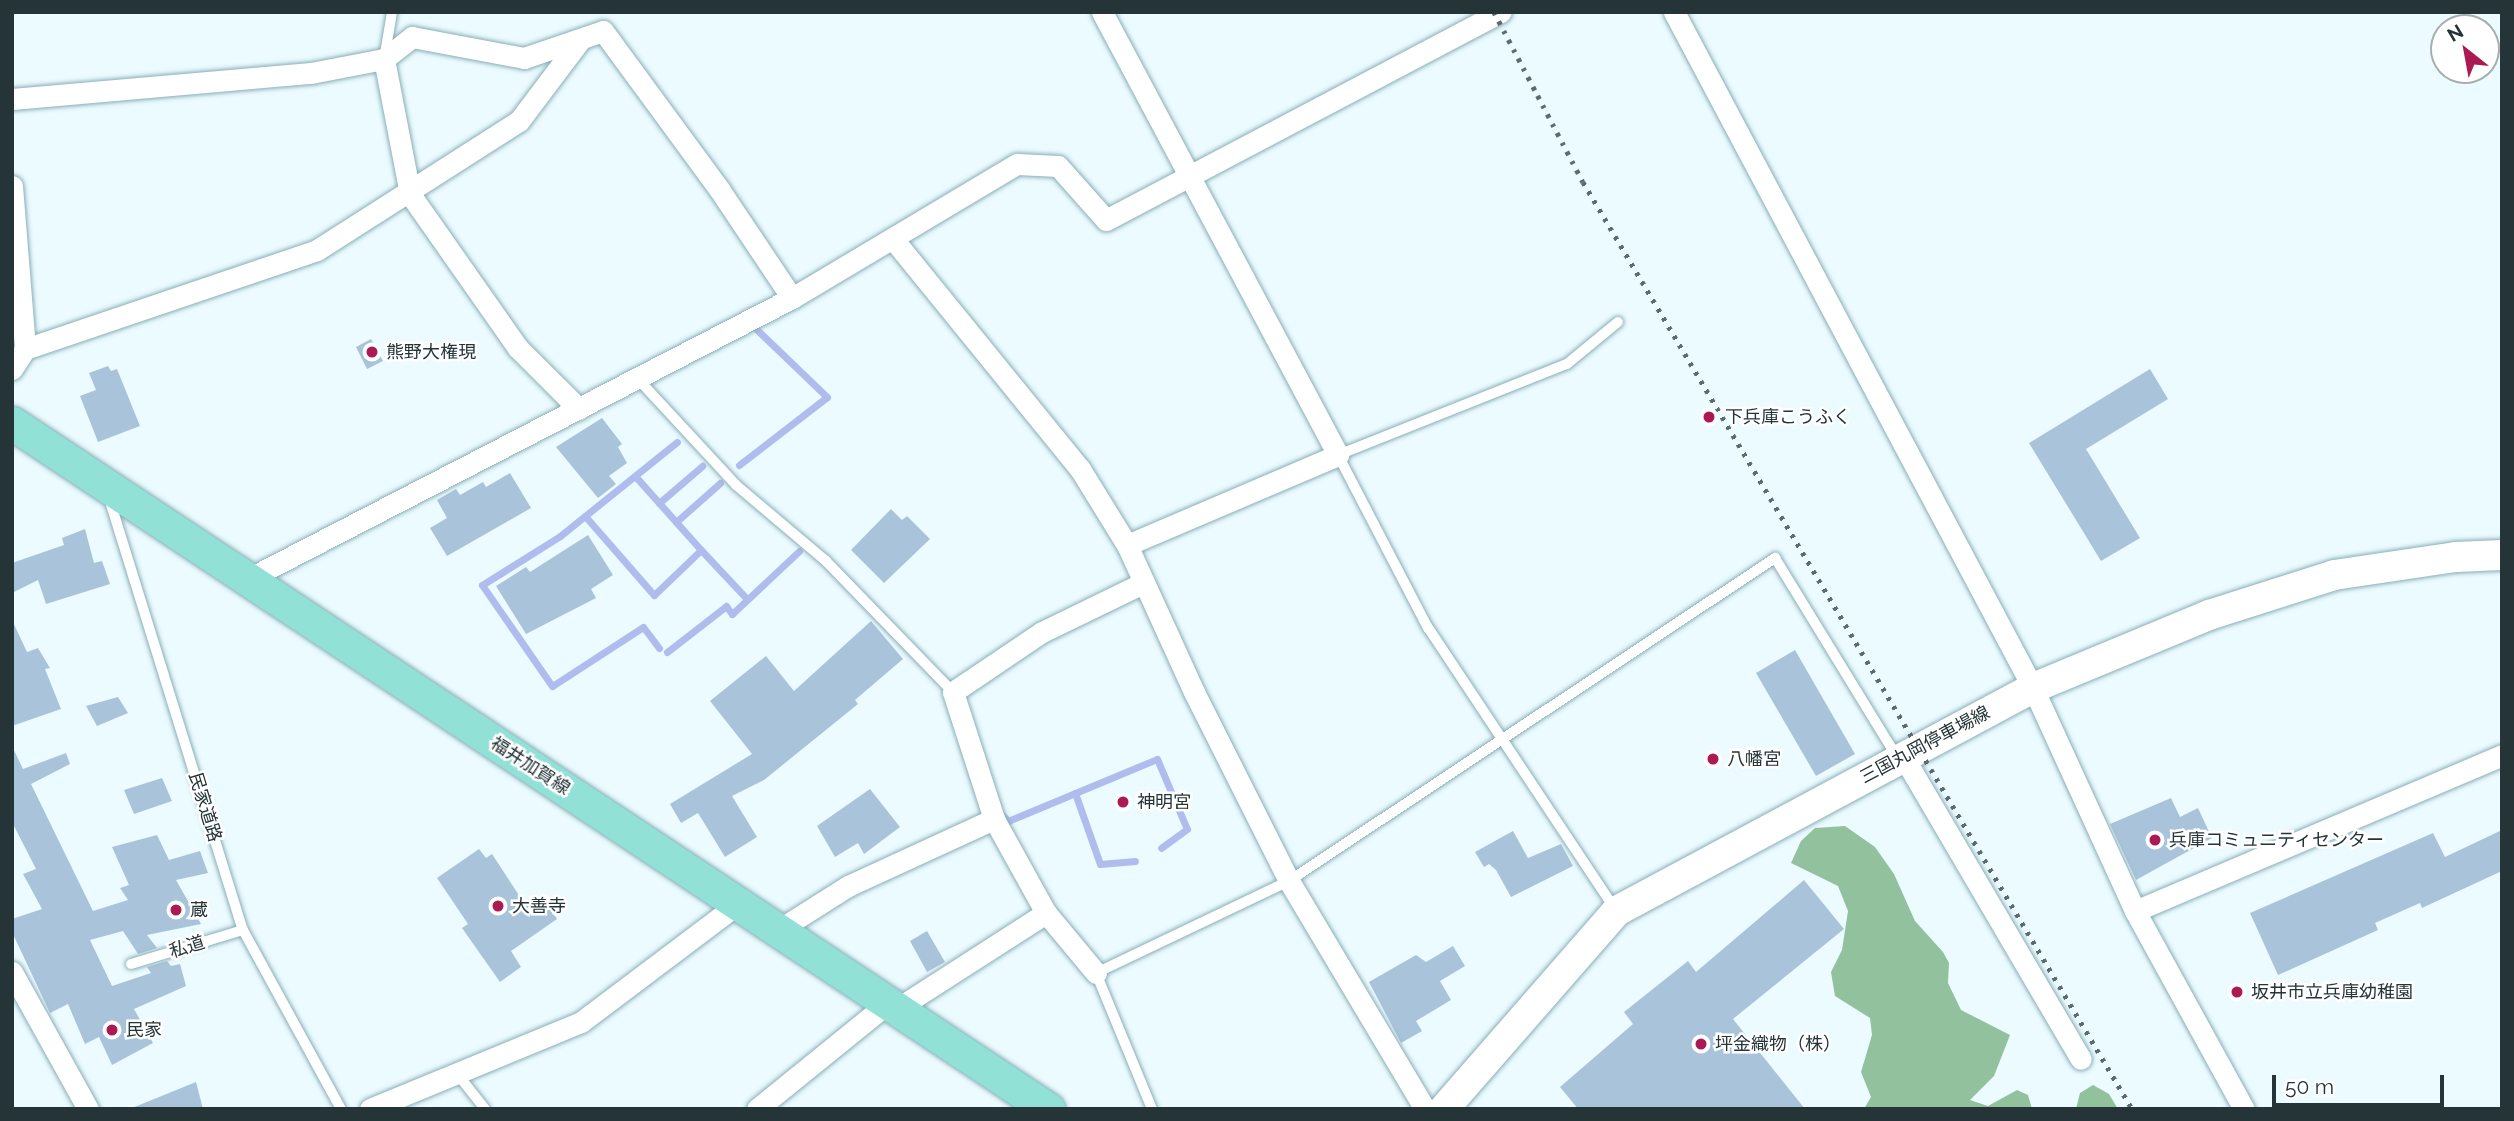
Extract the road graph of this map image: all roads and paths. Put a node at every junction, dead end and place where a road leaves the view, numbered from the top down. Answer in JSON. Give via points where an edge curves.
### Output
{"nodes":[{"id":1,"x":392,"y":12,"type":"edge"},
{"id":2,"x":1102,"y":12,"type":"edge"},
{"id":3,"x":1500,"y":12,"type":"edge"},
{"id":4,"x":1674,"y":12,"type":"edge"},
{"id":5,"x":580,"y":40,"type":"junction"},
{"id":6,"x":384,"y":59,"type":"junction"},
{"id":7,"x":12,"y":99,"type":"edge"},
{"id":8,"x":1188,"y":176,"type":"junction"},
{"id":9,"x":12,"y":186,"type":"edge"},
{"id":10,"x":410,"y":194,"type":"junction"},
{"id":11,"x":893,"y":239,"type":"junction"},
{"id":12,"x":792,"y":298,"type":"junction"},
{"id":13,"x":1618,"y":322,"type":"dead end"},
{"id":14,"x":25,"y":349,"type":"junction"},
{"id":15,"x":12,"y":369,"type":"edge"},
{"id":16,"x":638,"y":379,"type":"junction"},
{"id":17,"x":579,"y":409,"type":"junction"},
{"id":18,"x":12,"y":423,"type":"edge"},
{"id":19,"x":1338,"y":455,"type":"junction"},
{"id":20,"x":106,"y":489,"type":"junction"},
{"id":21,"x":1127,"y":545,"type":"junction"},
{"id":22,"x":2502,"y":555,"type":"edge"},
{"id":23,"x":248,"y":579,"type":"junction"},
{"id":24,"x":1143,"y":583,"type":"junction"},
{"id":25,"x":2033,"y":688,"type":"junction"},
{"id":26,"x":953,"y":692,"type":"junction"},
{"id":27,"x":1501,"y":736,"type":"junction"},
{"id":28,"x":2502,"y":755,"type":"edge"},
{"id":29,"x":1900,"y":758,"type":"junction"},
{"id":30,"x":994,"y":818,"type":"junction"},
{"id":31,"x":1289,"y":881,"type":"junction"},
{"id":32,"x":740,"y":902,"type":"junction"},
{"id":33,"x":1617,"y":911,"type":"junction"},
{"id":34,"x":2135,"y":911,"type":"junction"},
{"id":35,"x":1046,"y":913,"type":"junction"},
{"id":36,"x":780,"y":929,"type":"junction"},
{"id":37,"x":243,"y":930,"type":"junction"},
{"id":38,"x":131,"y":964,"type":"dead end"},
{"id":39,"x":12,"y":972,"type":"edge"},
{"id":40,"x":1096,"y":973,"type":"junction"},
{"id":41,"x":893,"y":1005,"type":"junction"},
{"id":42,"x":2081,"y":1059,"type":"dead end"},
{"id":43,"x":455,"y":1071,"type":"junction"},
{"id":44,"x":88,"y":1109,"type":"edge"},
{"id":45,"x":341,"y":1109,"type":"edge"},
{"id":46,"x":370,"y":1109,"type":"edge"},
{"id":47,"x":485,"y":1109,"type":"edge"},
{"id":48,"x":757,"y":1109,"type":"edge"},
{"id":49,"x":1048,"y":1109,"type":"edge"},
{"id":50,"x":1152,"y":1109,"type":"edge"},
{"id":51,"x":1425,"y":1109,"type":"edge"},
{"id":52,"x":1444,"y":1109,"type":"edge"},
{"id":53,"x":2245,"y":1109,"type":"edge"}],
"edges":[{"from":1,"to":6,"type":"lane"},
{"from":2,"to":8,"type":"street"},
{"from":3,"to":8,"type":"street"},
{"from":4,"to":25,"type":"street"},
{"from":5,"to":6,"type":"street","via":[[524,58],[412,37]]},
{"from":5,"to":10,"type":"street","via":[[519,121]]},
{"from":5,"to":12,"type":"street","via":[[603,31]]},
{"from":6,"to":7,"type":"street","via":[[311,73]]},
{"from":6,"to":10,"type":"street"},
{"from":8,"to":11,"type":"street","via":[[1106,220],[1058,166],[1017,164]]},
{"from":8,"to":19,"type":"street"},
{"from":9,"to":14,"type":"street"},
{"from":10,"to":14,"type":"street","via":[[317,250]]},
{"from":10,"to":17,"type":"street","via":[[518,348]]},
{"from":11,"to":12,"type":"street"},
{"from":11,"to":21,"type":"street","via":[[1080,469]]},
{"from":12,"to":16,"type":"street"},
{"from":13,"to":19,"type":"lane","via":[[1567,364]]},
{"from":14,"to":15,"type":"street"},
{"from":16,"to":17,"type":"street"},
{"from":16,"to":26,"type":"lane","via":[[736,485],[826,561]]},
{"from":17,"to":23,"type":"street"},
{"from":18,"to":20,"type":"main road","name":"福井加賀線"},
{"from":19,"to":21,"type":"street"},
{"from":19,"to":27,"type":"lane","via":[[1428,628]]},
{"from":20,"to":23,"type":"main road","name":"福井加賀線"},
{"from":20,"to":37,"type":"lane","name":"民家道路"},
{"from":21,"to":24,"type":"street"},
{"from":22,"to":25,"type":"main road","name":"三国丸岡停車場線","via":[[2334,575],[2209,615]]},
{"from":23,"to":32,"type":"main road","name":"福井加賀線"},
{"from":24,"to":26,"type":"street","via":[[1042,632]]},
{"from":24,"to":31,"type":"street"},
{"from":25,"to":29,"type":"main road","name":"三国丸岡停車場線"},
{"from":25,"to":34,"type":"street"},
{"from":26,"to":30,"type":"street"},
{"from":27,"to":29,"type":"lane","via":[[1775,558]]},
{"from":27,"to":31,"type":"lane"},
{"from":27,"to":33,"type":"lane"},
{"from":28,"to":34,"type":"street"},
{"from":29,"to":33,"type":"main road","name":"三国丸岡停車場線"},
{"from":29,"to":42,"type":"street"},
{"from":30,"to":35,"type":"street"},
{"from":30,"to":36,"type":"street","via":[[849,886]]},
{"from":31,"to":40,"type":"lane"},
{"from":31,"to":51,"type":"street"},
{"from":32,"to":36,"type":"main road","name":"福井加賀線"},
{"from":32,"to":43,"type":"street","via":[[581,1022]]},
{"from":33,"to":52,"type":"main road","name":"三国丸岡停車場線"},
{"from":34,"to":53,"type":"street"},
{"from":35,"to":40,"type":"street"},
{"from":35,"to":41,"type":"street"},
{"from":36,"to":41,"type":"main road","name":"福井加賀線"},
{"from":37,"to":38,"type":"lane","name":"私道"},
{"from":37,"to":45,"type":"lane","name":"民家道路"},
{"from":39,"to":44,"type":"street"},
{"from":40,"to":50,"type":"lane"},
{"from":41,"to":48,"type":"street"},
{"from":41,"to":49,"type":"main road","name":"福井加賀線"},
{"from":43,"to":46,"type":"street"},
{"from":43,"to":47,"type":"lane"}]}
